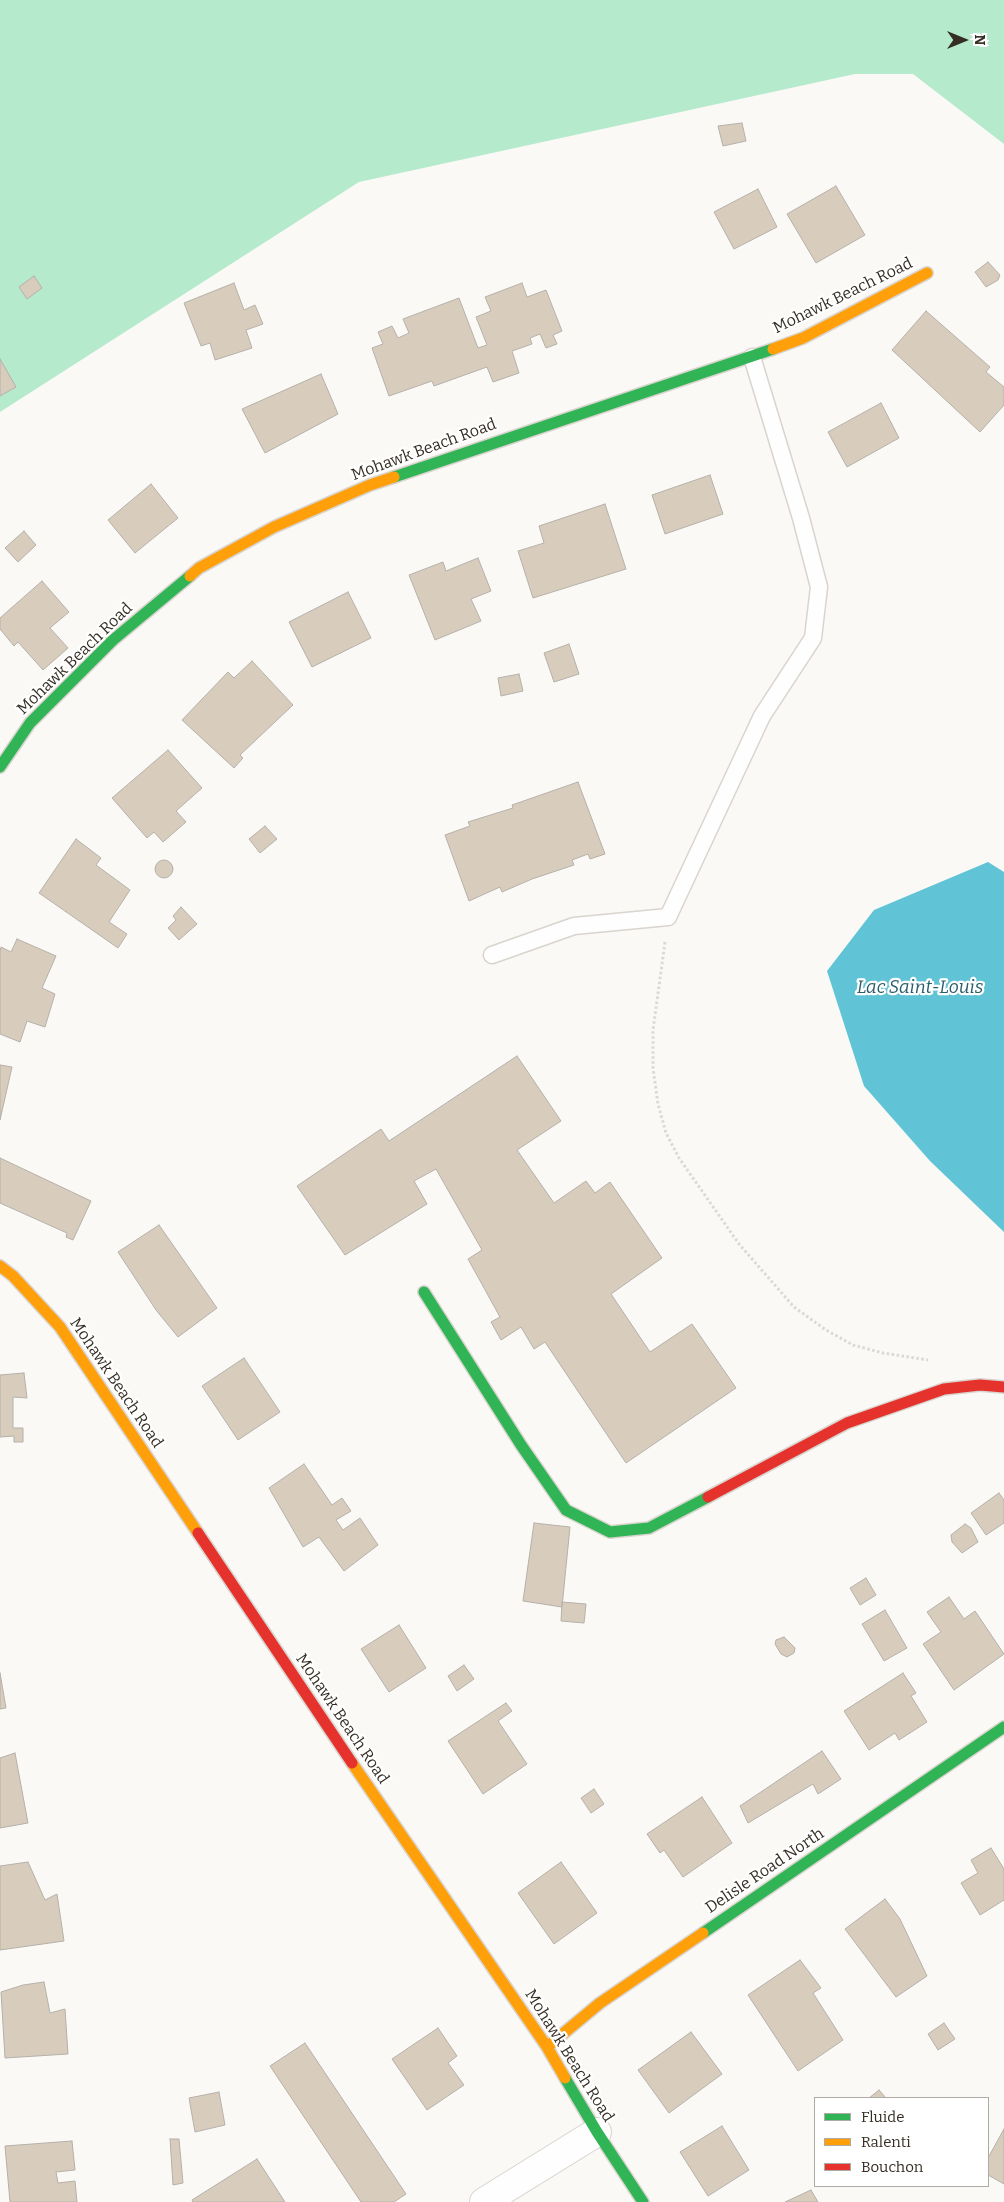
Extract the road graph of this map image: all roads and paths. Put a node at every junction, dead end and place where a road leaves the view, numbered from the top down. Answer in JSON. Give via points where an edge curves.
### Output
{"nodes":[{"id":1,"x":927,"y":273,"type":"dead end"},
{"id":2,"x":752,"y":357,"type":"junction"},
{"id":3,"x":0,"y":767,"type":"edge"},
{"id":4,"x":668,"y":917,"type":"junction"},
{"id":5,"x":492,"y":955,"type":"dead end"},
{"id":6,"x":0,"y":1266,"type":"edge"},
{"id":7,"x":424,"y":1292,"type":"dead end"},
{"id":8,"x":938,"y":1362,"type":"dead end"},
{"id":9,"x":1004,"y":1388,"type":"edge"},
{"id":10,"x":1004,"y":1727,"type":"edge"},
{"id":11,"x":548,"y":2047,"type":"junction"},
{"id":12,"x":598,"y":2132,"type":"junction"},
{"id":13,"x":484,"y":2202,"type":"edge"},
{"id":14,"x":643,"y":2202,"type":"edge"}],
"edges":[{"from":1,"to":2,"type":"street","name":"Mohawk Beach Road","via":[[803,338]]},
{"from":2,"to":3,"type":"street","name":"Mohawk Beach Road","via":[[370,485],[274,527],[208,563],[113,640],[30,723]]},
{"from":2,"to":4,"type":"lane","via":[[819,586],[813,638],[762,716]]},
{"from":4,"to":5,"type":"lane","via":[[574,926]]},
{"from":4,"to":8,"type":"path","via":[[653,1030],[653,1068],[666,1133],[679,1158],[738,1244],[794,1306],[853,1345]]},
{"from":6,"to":11,"type":"street","name":"Mohawk Beach Road","via":[[60,1327],[323,1721]]},
{"from":7,"to":9,"type":"street","via":[[566,1510],[610,1532],[649,1528],[847,1423],[944,1389],[980,1385]]},
{"from":10,"to":11,"type":"street","name":"Delisle Road North","via":[[600,2003]]},
{"from":11,"to":12,"type":"street","name":"Mohawk Beach Road"},
{"from":12,"to":13,"type":"street"},
{"from":12,"to":14,"type":"street","name":"Mohawk Beach Road"}]}
